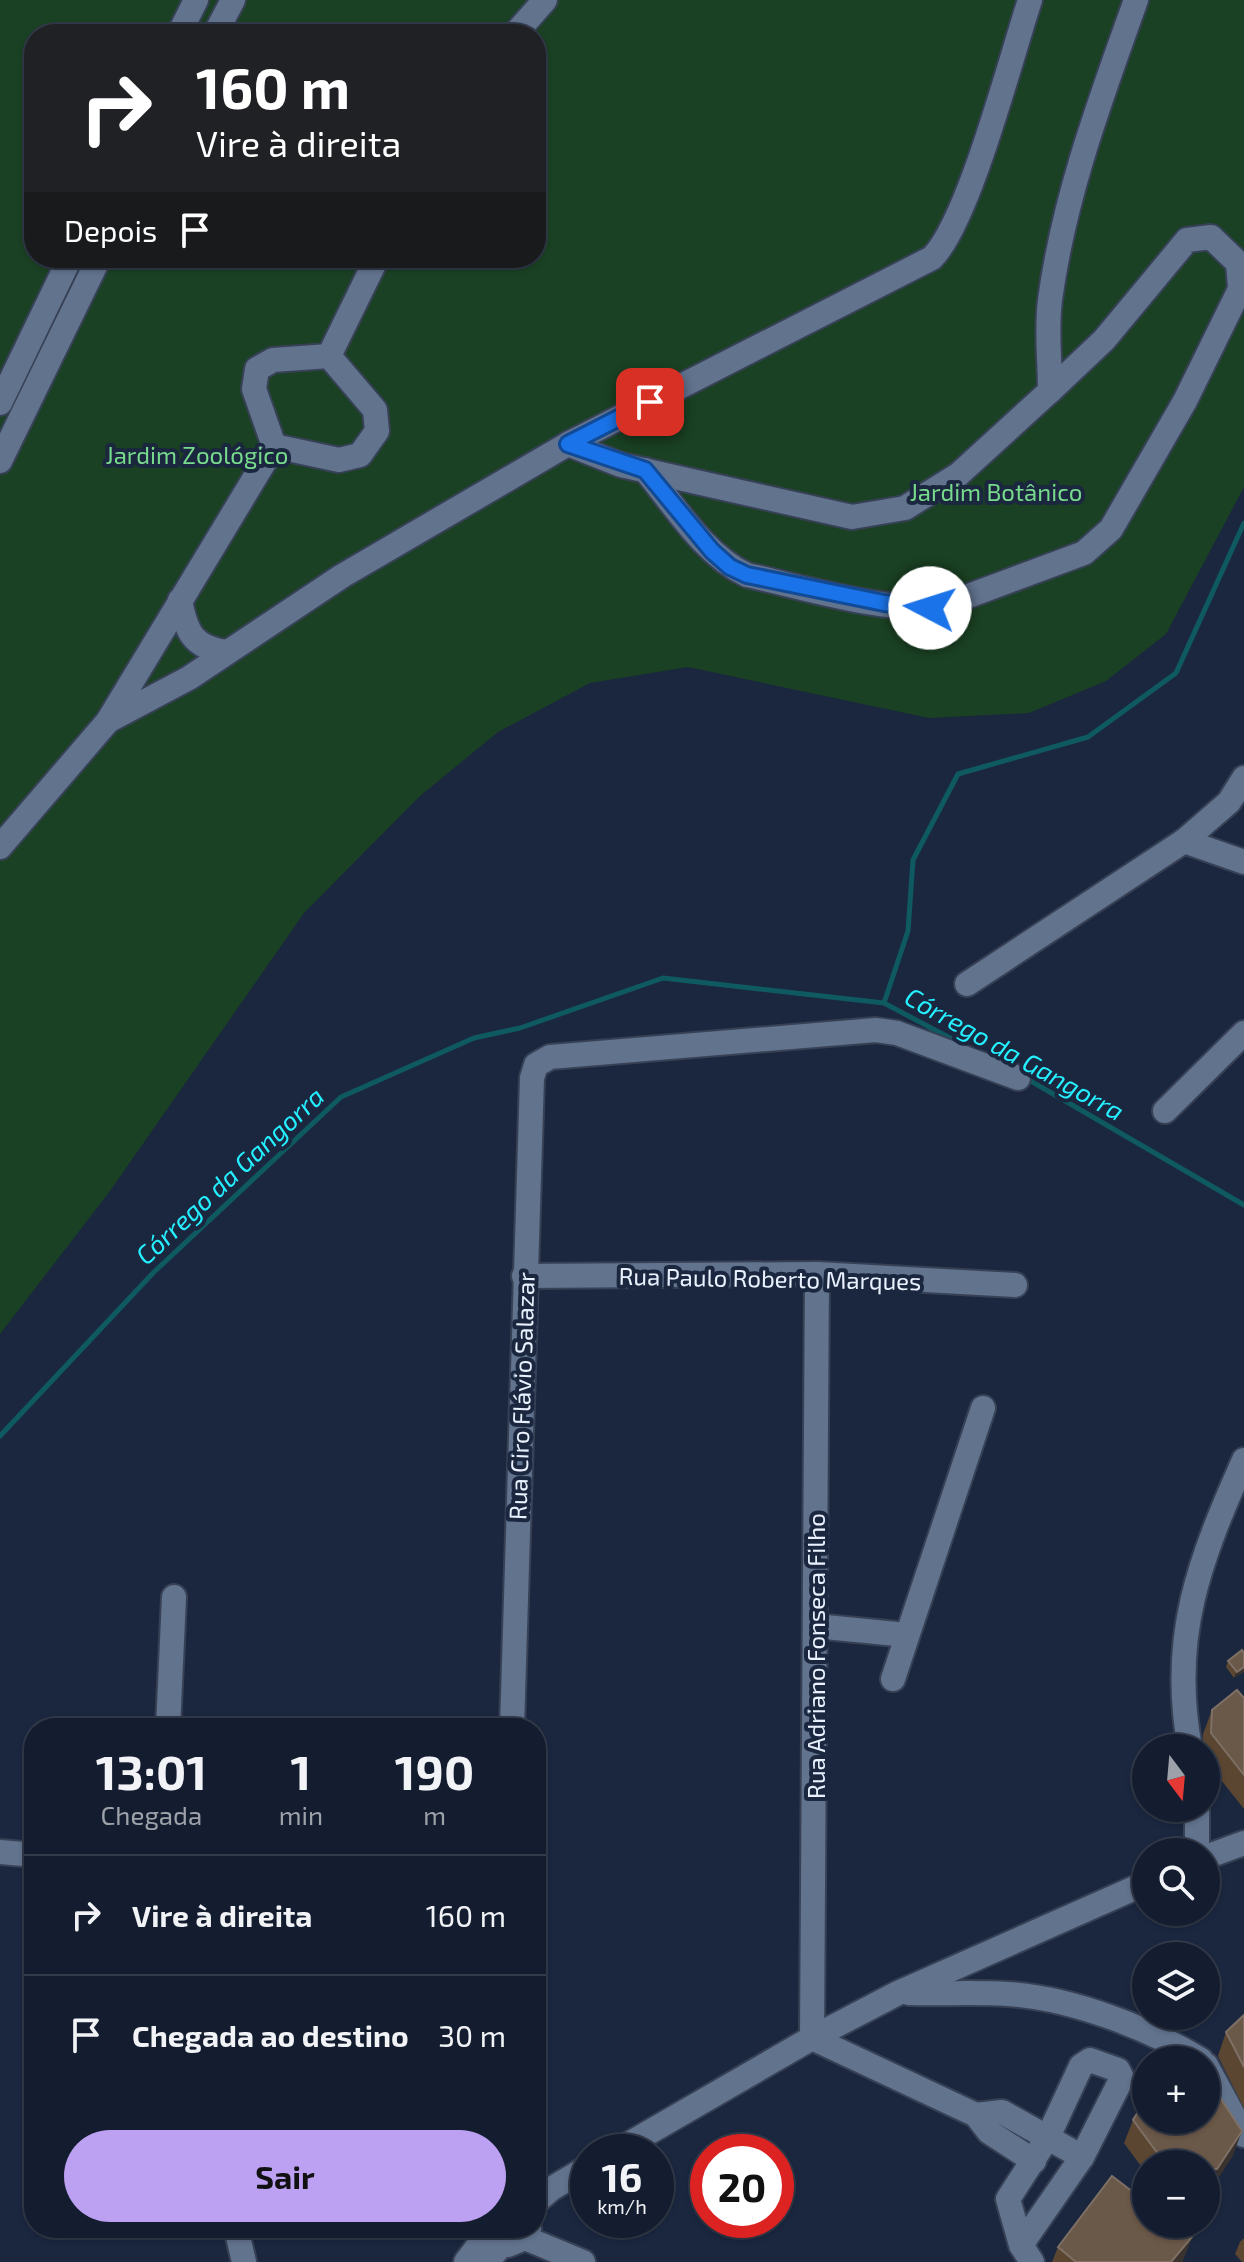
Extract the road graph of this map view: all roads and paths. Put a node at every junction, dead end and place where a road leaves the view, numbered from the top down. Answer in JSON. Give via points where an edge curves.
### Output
{"nodes":[{"id":1,"x":196,"y":0,"type":"edge"},
{"id":2,"x":233,"y":0,"type":"edge"},
{"id":3,"x":545,"y":0,"type":"edge"},
{"id":4,"x":1030,"y":0,"type":"edge"},
{"id":5,"x":1136,"y":0,"type":"edge"},
{"id":6,"x":184,"y":24,"type":"edge"},
{"id":7,"x":220,"y":24,"type":"edge"},
{"id":8,"x":524,"y":24,"type":"edge"},
{"id":9,"x":65,"y":268,"type":"edge"},
{"id":10,"x":94,"y":268,"type":"edge"},
{"id":11,"x":372,"y":268,"type":"edge"},
{"id":12,"x":329,"y":356,"type":"junction"},
{"id":13,"x":1050,"y":391,"type":"junction"},
{"id":14,"x":0,"y":403,"type":"edge"},
{"id":15,"x":568,"y":444,"type":"junction"},
{"id":16,"x":274,"y":446,"type":"junction"},
{"id":17,"x":0,"y":461,"type":"edge"},
{"id":18,"x":645,"y":470,"type":"junction"},
{"id":19,"x":180,"y":600,"type":"junction"},
{"id":20,"x":227,"y":652,"type":"junction"},
{"id":21,"x":108,"y":721,"type":"junction"},
{"id":22,"x":1244,"y":778,"type":"edge"},
{"id":23,"x":1184,"y":841,"type":"junction"},
{"id":24,"x":0,"y":847,"type":"edge"},
{"id":25,"x":1244,"y":862,"type":"edge"},
{"id":26,"x":967,"y":984,"type":"dead end"},
{"id":27,"x":1244,"y":1033,"type":"edge"},
{"id":28,"x":1018,"y":1078,"type":"dead end"},
{"id":29,"x":1165,"y":1111,"type":"dead end"},
{"id":30,"x":817,"y":1274,"type":"junction"},
{"id":31,"x":524,"y":1276,"type":"junction"},
{"id":32,"x":1015,"y":1285,"type":"dead end"},
{"id":33,"x":983,"y":1408,"type":"dead end"},
{"id":34,"x":1244,"y":1460,"type":"edge"},
{"id":35,"x":174,"y":1597,"type":"dead end"},
{"id":36,"x":815,"y":1626,"type":"junction"},
{"id":37,"x":897,"y":1634,"type":"junction"},
{"id":38,"x":893,"y":1679,"type":"dead end"},
{"id":39,"x":168,"y":1718,"type":"edge"},
{"id":40,"x":512,"y":1718,"type":"edge"},
{"id":41,"x":1188,"y":1734,"type":"edge"},
{"id":42,"x":1244,"y":1843,"type":"edge"},
{"id":43,"x":0,"y":1852,"type":"edge"},
{"id":44,"x":1220,"y":1852,"type":"edge"},
{"id":45,"x":24,"y":1854,"type":"edge"},
{"id":46,"x":1132,"y":1889,"type":"edge"},
{"id":47,"x":898,"y":1993,"type":"junction"},
{"id":48,"x":812,"y":2038,"type":"junction"},
{"id":49,"x":1178,"y":2046,"type":"edge"},
{"id":50,"x":1220,"y":2091,"type":"edge"},
{"id":51,"x":976,"y":2115,"type":"junction"},
{"id":52,"x":646,"y":2134,"type":"edge"},
{"id":53,"x":1244,"y":2135,"type":"edge"},
{"id":54,"x":1048,"y":2137,"type":"junction"},
{"id":55,"x":1082,"y":2157,"type":"junction"},
{"id":56,"x":1034,"y":2161,"type":"junction"},
{"id":57,"x":570,"y":2178,"type":"edge"},
{"id":58,"x":546,"y":2193,"type":"edge"},
{"id":59,"x":238,"y":2238,"type":"edge"},
{"id":60,"x":503,"y":2238,"type":"edge"},
{"id":61,"x":507,"y":2238,"type":"edge"},
{"id":62,"x":526,"y":2238,"type":"edge"},
{"id":63,"x":1026,"y":2254,"type":"edge"},
{"id":64,"x":576,"y":2259,"type":"edge"},
{"id":65,"x":244,"y":2262,"type":"edge"},
{"id":66,"x":466,"y":2262,"type":"edge"},
{"id":67,"x":487,"y":2262,"type":"edge"}],
"edges":[{"from":1,"to":6,"type":"street"},
{"from":2,"to":7,"type":"street"},
{"from":3,"to":8,"type":"street"},
{"from":4,"to":15,"type":"street","via":[[974,171],[942,247],[932,258]]},
{"from":5,"to":13,"type":"street","via":[[1072,191],[1050,300]]},
{"from":9,"to":14,"type":"street"},
{"from":10,"to":17,"type":"street"},
{"from":11,"to":12,"type":"street"},
{"from":12,"to":16,"type":"street","via":[[273,360],[257,369],[254,389]]},
{"from":12,"to":16,"type":"street","via":[[375,410],[377,431],[360,455],[339,460]]},
{"from":13,"to":18,"type":"street","via":[[958,475],[905,508],[852,517]]},
{"from":13,"to":18,"type":"street","via":[[1104,340],[1187,240],[1211,237],[1238,263],[1240,289],[1232,306],[1111,529],[1084,553],[947,604],[930,608],[884,603],[747,575],[712,551]]},
{"from":15,"to":18,"type":"street"},
{"from":15,"to":20,"type":"street","via":[[342,576]]},
{"from":16,"to":19,"type":"street"},
{"from":19,"to":20,"type":"street","via":[[195,640],[205,649]]},
{"from":19,"to":21,"type":"street"},
{"from":20,"to":21,"type":"street"},
{"from":21,"to":24,"type":"street"},
{"from":22,"to":23,"type":"street","via":[[1229,802]]},
{"from":23,"to":25,"type":"street"},
{"from":23,"to":26,"type":"street"},
{"from":27,"to":29,"type":"street"},
{"from":28,"to":31,"type":"street","name":"Rua Ciro Flávio Salazar","via":[[876,1030],[550,1057],[536,1065],[532,1078]]},
{"from":30,"to":31,"type":"street","name":"Rua Paulo Roberto Marques"},
{"from":30,"to":32,"type":"street","name":"Rua Paulo Roberto Marques"},
{"from":30,"to":36,"type":"street","name":"Rua Adriano Fonseca Filho"},
{"from":31,"to":40,"type":"street","name":"Rua Ciro Flávio Salazar"},
{"from":33,"to":37,"type":"street"},
{"from":34,"to":41,"type":"street","via":[[1209,1538],[1187,1611]]},
{"from":35,"to":39,"type":"street"},
{"from":36,"to":37,"type":"street"},
{"from":36,"to":48,"type":"street","name":"Rua Adriano Fonseca Filho"},
{"from":37,"to":38,"type":"street"},
{"from":42,"to":44,"type":"street"},
{"from":43,"to":45,"type":"street"},
{"from":46,"to":47,"type":"street"},
{"from":47,"to":48,"type":"street"},
{"from":47,"to":49,"type":"street","via":[[1012,1994],[1084,2010]]},
{"from":48,"to":51,"type":"street"},
{"from":48,"to":52,"type":"street"},
{"from":50,"to":53,"type":"street"},
{"from":51,"to":54,"type":"street","via":[[1002,2112]]},
{"from":51,"to":56,"type":"street","via":[[989,2132]]},
{"from":54,"to":55,"type":"street"},
{"from":54,"to":55,"type":"street","via":[[1085,2062],[1118,2070],[1122,2078]]},
{"from":54,"to":56,"type":"street"},
{"from":55,"to":63,"type":"street"},
{"from":56,"to":63,"type":"street","via":[[1008,2199]]},
{"from":57,"to":58,"type":"street"},
{"from":59,"to":65,"type":"street"},
{"from":60,"to":66,"type":"street"},
{"from":61,"to":67,"type":"street"},
{"from":62,"to":64,"type":"street"}]}
